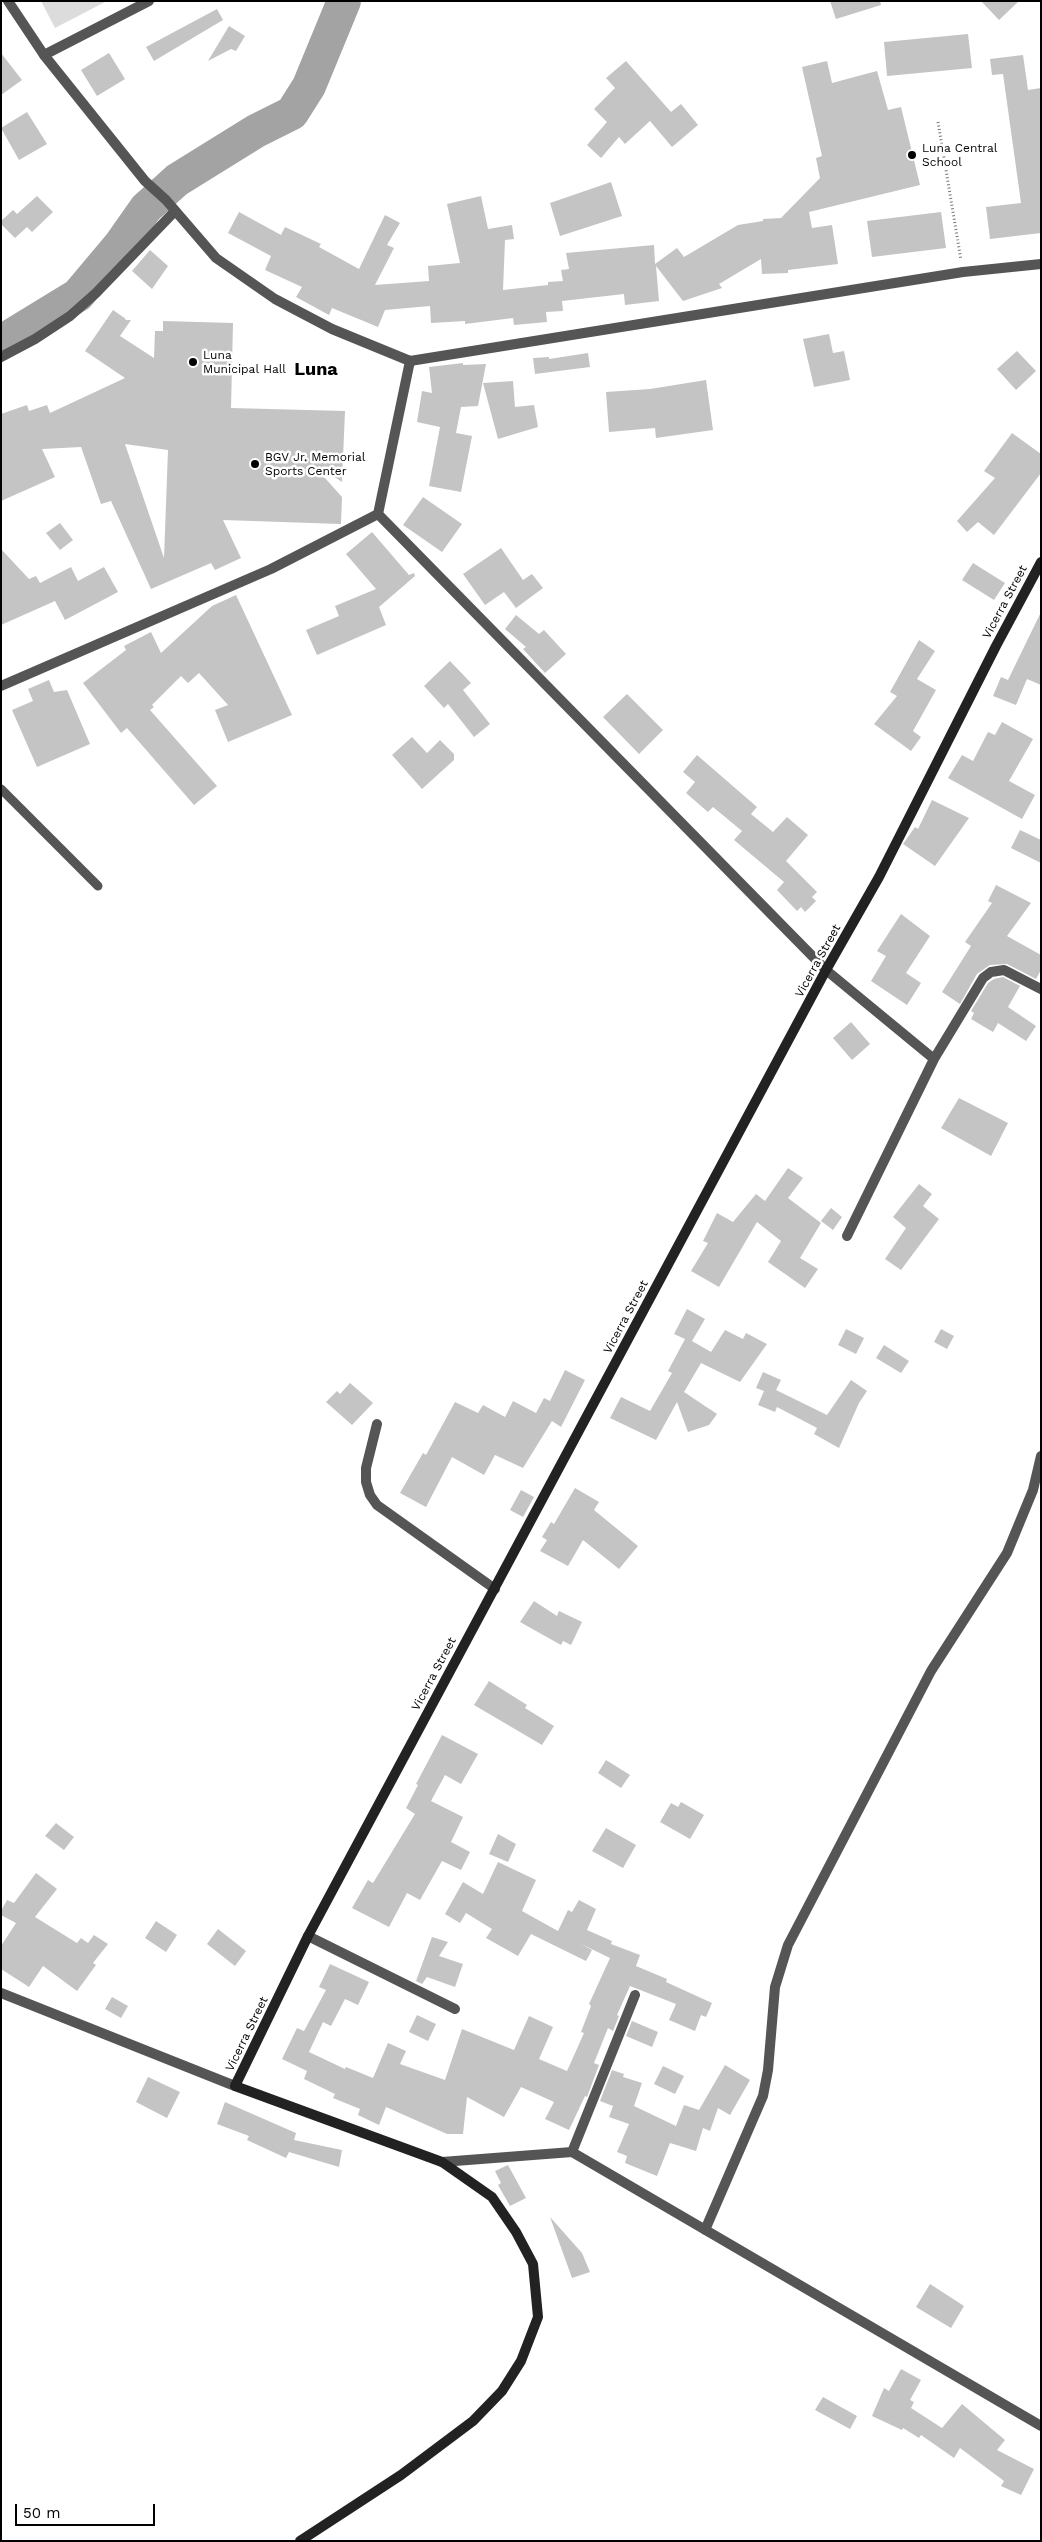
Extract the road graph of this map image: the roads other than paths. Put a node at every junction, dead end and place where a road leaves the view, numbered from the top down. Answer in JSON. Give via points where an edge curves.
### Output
{"nodes":[{"id":1,"x":8,"y":1,"type":"edge"},
{"id":2,"x":149,"y":1,"type":"edge"},
{"id":3,"x":44,"y":56,"type":"junction"},
{"id":4,"x":175,"y":211,"type":"junction"},
{"id":5,"x":1041,"y":264,"type":"edge"},
{"id":6,"x":1,"y":357,"type":"edge"},
{"id":7,"x":410,"y":361,"type":"junction"},
{"id":8,"x":378,"y":514,"type":"junction"},
{"id":9,"x":1041,"y":562,"type":"edge"},
{"id":10,"x":1,"y":686,"type":"edge"},
{"id":11,"x":1,"y":789,"type":"edge"},
{"id":12,"x":98,"y":886,"type":"dead end"},
{"id":13,"x":826,"y":970,"type":"junction"},
{"id":14,"x":1041,"y":989,"type":"edge"},
{"id":15,"x":934,"y":1059,"type":"junction"},
{"id":16,"x":848,"y":1236,"type":"dead end"},
{"id":17,"x":377,"y":1424,"type":"dead end"},
{"id":18,"x":1041,"y":1456,"type":"edge"},
{"id":19,"x":494,"y":1589,"type":"junction"},
{"id":20,"x":308,"y":1936,"type":"junction"},
{"id":21,"x":1,"y":1993,"type":"edge"},
{"id":22,"x":635,"y":1995,"type":"dead end"},
{"id":23,"x":455,"y":2009,"type":"dead end"},
{"id":24,"x":235,"y":2086,"type":"junction"},
{"id":25,"x":572,"y":2152,"type":"junction"},
{"id":26,"x":442,"y":2162,"type":"junction"},
{"id":27,"x":705,"y":2230,"type":"junction"},
{"id":28,"x":1041,"y":2426,"type":"edge"},
{"id":29,"x":300,"y":2541,"type":"edge"}],
"edges":[{"from":1,"to":3,"type":"street"},
{"from":2,"to":3,"type":"street"},
{"from":3,"to":4,"type":"street","via":[[145,181]]},
{"from":4,"to":6,"type":"street","via":[[96,294],[70,316]]},
{"from":4,"to":7,"type":"street","via":[[216,258],[275,299],[332,329]]},
{"from":5,"to":7,"type":"street","via":[[963,272]]},
{"from":7,"to":8,"type":"street"},
{"from":8,"to":10,"type":"street","via":[[271,569]]},
{"from":8,"to":13,"type":"street"},
{"from":9,"to":13,"type":"main road","name":"Vicerra Street","via":[[880,877]]},
{"from":11,"to":12,"type":"lane"},
{"from":13,"to":15,"type":"street"},
{"from":13,"to":19,"type":"main road","name":"Vicerra Street"},
{"from":14,"to":15,"type":"street","via":[[1004,970],[991,972],[984,978]]},
{"from":15,"to":16,"type":"street"},
{"from":17,"to":19,"type":"street","via":[[366,1468],[370,1496],[377,1505]]},
{"from":18,"to":27,"type":"street","via":[[1033,1490],[1007,1553],[931,1670],[788,1945],[774,1987],[763,2096]]},
{"from":19,"to":20,"type":"main road","name":"Vicerra Street"},
{"from":20,"to":23,"type":"street"},
{"from":20,"to":24,"type":"main road","name":"Vicerra Street"},
{"from":21,"to":24,"type":"street"},
{"from":22,"to":25,"type":"street"},
{"from":24,"to":26,"type":"main road"},
{"from":25,"to":26,"type":"street"},
{"from":25,"to":27,"type":"street"},
{"from":26,"to":29,"type":"main road","via":[[492,2197],[533,2264],[538,2317],[522,2361],[502,2391],[473,2421],[402,2475]]},
{"from":27,"to":28,"type":"street"}]}
